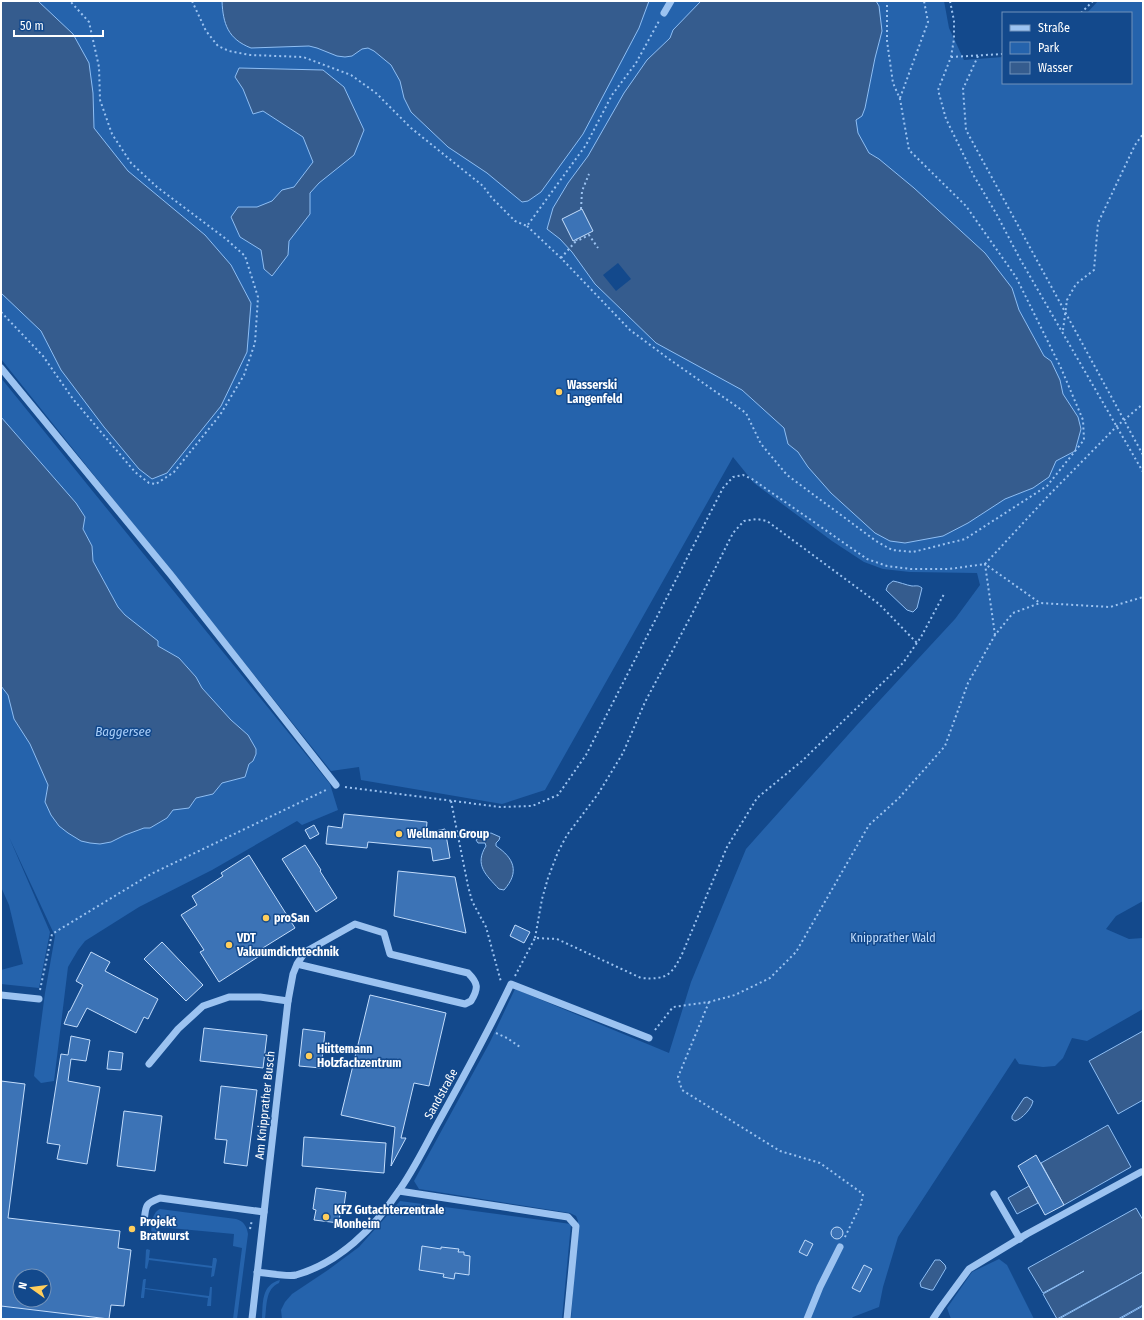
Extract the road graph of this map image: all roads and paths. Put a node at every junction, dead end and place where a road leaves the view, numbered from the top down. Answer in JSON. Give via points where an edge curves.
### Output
{"nodes":[{"id":1,"x":70,"y":1,"type":"edge"},
{"id":2,"x":192,"y":1,"type":"edge"},
{"id":3,"x":671,"y":1,"type":"edge"},
{"id":4,"x":886,"y":1,"type":"edge"},
{"id":5,"x":924,"y":1,"type":"edge"},
{"id":6,"x":950,"y":1,"type":"edge"},
{"id":7,"x":1092,"y":1,"type":"edge"},
{"id":8,"x":1082,"y":12,"type":"edge"},
{"id":9,"x":664,"y":13,"type":"joint"},
{"id":10,"x":1002,"y":54,"type":"edge"},
{"id":11,"x":978,"y":56,"type":"junction"},
{"id":12,"x":951,"y":57,"type":"junction"},
{"id":13,"x":900,"y":98,"type":"junction"},
{"id":14,"x":1143,"y":134,"type":"edge"},
{"id":15,"x":589,"y":174,"type":"dead end"},
{"id":16,"x":581,"y":209,"type":"dead end"},
{"id":17,"x":527,"y":226,"type":"junction"},
{"id":18,"x":598,"y":248,"type":"dead end"},
{"id":19,"x":561,"y":258,"type":"junction"},
{"id":20,"x":1065,"y":311,"type":"junction"},
{"id":21,"x":1,"y":312,"type":"edge"},
{"id":22,"x":1063,"y":332,"type":"junction"},
{"id":23,"x":1,"y":368,"type":"edge"},
{"id":24,"x":1143,"y":404,"type":"edge"},
{"id":25,"x":1124,"y":421,"type":"junction"},
{"id":26,"x":1117,"y":426,"type":"junction"},
{"id":27,"x":1143,"y":455,"type":"edge"},
{"id":28,"x":1143,"y":472,"type":"edge"},
{"id":29,"x":985,"y":564,"type":"junction"},
{"id":30,"x":944,"y":594,"type":"dead end"},
{"id":31,"x":1143,"y":596,"type":"edge"},
{"id":32,"x":1040,"y":603,"type":"junction"},
{"id":33,"x":995,"y":635,"type":"junction"},
{"id":34,"x":917,"y":643,"type":"junction"},
{"id":35,"x":336,"y":785,"type":"junction"},
{"id":36,"x":452,"y":801,"type":"junction"},
{"id":37,"x":535,"y":938,"type":"junction"},
{"id":38,"x":297,"y":964,"type":"junction"},
{"id":39,"x":511,"y":984,"type":"junction"},
{"id":40,"x":1,"y":995,"type":"edge"},
{"id":41,"x":505,"y":997,"type":"junction"},
{"id":42,"x":39,"y":999,"type":"joint"},
{"id":43,"x":288,"y":1001,"type":"junction"},
{"id":44,"x":709,"y":1002,"type":"junction"},
{"id":45,"x":507,"y":1038,"type":"dead end"},
{"id":46,"x":649,"y":1038,"type":"joint"},
{"id":47,"x":520,"y":1047,"type":"dead end"},
{"id":48,"x":149,"y":1064,"type":"dead end"},
{"id":49,"x":1142,"y":1173,"type":"edge"},
{"id":50,"x":399,"y":1191,"type":"junction"},
{"id":51,"x":994,"y":1194,"type":"dead end"},
{"id":52,"x":264,"y":1212,"type":"junction"},
{"id":53,"x":144,"y":1222,"type":"dead end"},
{"id":54,"x":1020,"y":1239,"type":"junction"},
{"id":55,"x":840,"y":1247,"type":"joint"},
{"id":56,"x":257,"y":1272,"type":"junction"},
{"id":57,"x":252,"y":1319,"type":"edge"},
{"id":58,"x":567,"y":1319,"type":"edge"},
{"id":59,"x":807,"y":1319,"type":"edge"},
{"id":60,"x":933,"y":1319,"type":"edge"}],
"edges":[{"from":1,"to":21,"type":"path","via":[[88,22],[99,67],[100,100],[112,134],[131,163],[157,187],[226,239],[244,256],[258,298],[256,343],[244,375],[220,415],[174,472],[156,484],[149,483],[135,472],[73,399],[43,356]]},
{"from":2,"to":17,"type":"path","via":[[206,31],[218,46],[250,55],[303,57],[350,75],[376,93],[411,128],[483,186],[515,221]]},
{"from":3,"to":9,"type":"street"},
{"from":4,"to":13,"type":"path","via":[[887,41],[893,83]]},
{"from":5,"to":13,"type":"path","via":[[928,22]]},
{"from":6,"to":12,"type":"path","via":[[954,21]]},
{"from":7,"to":8,"type":"path"},
{"from":9,"to":17,"type":"path","via":[[636,63],[612,95],[586,144]]},
{"from":10,"to":11,"type":"path"},
{"from":11,"to":12,"type":"path"},
{"from":11,"to":20,"type":"path","via":[[963,89],[966,130]]},
{"from":12,"to":22,"type":"path","via":[[938,90],[946,119],[974,176]]},
{"from":13,"to":19,"type":"path","via":[[909,150],[966,206],[1016,277],[1061,368],[1083,420],[1084,440],[1047,486],[964,539],[913,552],[892,550],[876,541],[787,475],[762,444],[746,413],[630,330]]},
{"from":14,"to":20,"type":"path","via":[[1135,145],[1098,223],[1094,270],[1076,284],[1067,300]]},
{"from":15,"to":16,"type":"path","via":[[582,191]]},
{"from":17,"to":19,"type":"path"},
{"from":18,"to":19,"type":"path","via":[[589,235],[576,240]]},
{"from":20,"to":22,"type":"path"},
{"from":20,"to":25,"type":"path"},
{"from":22,"to":26,"type":"path"},
{"from":23,"to":35,"type":"street","via":[[171,575]]},
{"from":24,"to":25,"type":"path"},
{"from":25,"to":26,"type":"path"},
{"from":25,"to":27,"type":"path"},
{"from":26,"to":28,"type":"path"},
{"from":26,"to":29,"type":"path"},
{"from":29,"to":32,"type":"path"},
{"from":29,"to":33,"type":"path"},
{"from":29,"to":36,"type":"path","via":[[949,569],[887,566],[867,559],[752,479],[743,475],[733,477],[724,488],[586,755],[558,794],[532,806],[500,807]]},
{"from":30,"to":34,"type":"path"},
{"from":31,"to":32,"type":"path","via":[[1110,607]]},
{"from":32,"to":33,"type":"path","via":[[1013,613]]},
{"from":33,"to":44,"type":"path","via":[[968,683],[945,746],[899,798],[869,825],[796,952],[770,978],[735,995]]},
{"from":34,"to":37,"type":"path","via":[[903,663],[802,761],[757,798],[727,847],[684,952],[676,967],[666,976],[654,979],[641,978],[556,940]]},
{"from":34,"to":37,"type":"path","via":[[879,604],[767,521],[744,521],[733,533],[645,702],[623,754],[558,852],[542,899]]},
{"from":35,"to":36,"type":"path"},
{"from":35,"to":42,"type":"path","via":[[151,874],[52,934]]},
{"from":36,"to":41,"type":"path","via":[[472,901],[486,927]]},
{"from":37,"to":39,"type":"path"},
{"from":38,"to":38,"type":"street","name":"Am Knipprather Busch","via":[[305,952],[356,924],[384,933],[390,954],[468,973],[477,986],[471,1001],[465,1004]]},
{"from":38,"to":43,"type":"street","name":"Am Knipprather Busch","via":[[292,974]]},
{"from":39,"to":41,"type":"street","name":"Sandstraße"},
{"from":39,"to":46,"type":"street"},
{"from":40,"to":42,"type":"street"},
{"from":41,"to":50,"type":"street","name":"Sandstraße","via":[[454,1096]]},
{"from":43,"to":48,"type":"street","via":[[229,997],[203,1006],[178,1029]]},
{"from":43,"to":52,"type":"street","name":"Am Knipprather Busch"},
{"from":44,"to":46,"type":"path","via":[[673,1007]]},
{"from":44,"to":55,"type":"path","via":[[678,1077],[682,1090],[780,1151],[820,1163],[863,1194],[861,1204]]},
{"from":45,"to":47,"type":"path"},
{"from":49,"to":54,"type":"street"},
{"from":50,"to":56,"type":"street","name":"Sandstraße","via":[[368,1229],[322,1264],[295,1275]]},
{"from":50,"to":58,"type":"street","via":[[568,1217],[576,1226]]},
{"from":51,"to":54,"type":"street"},
{"from":52,"to":53,"type":"street","via":[[160,1198],[149,1202]]},
{"from":52,"to":56,"type":"street","name":"Am Knipprather Busch"},
{"from":54,"to":60,"type":"street","via":[[969,1270]]},
{"from":55,"to":59,"type":"street","via":[[818,1290]]},
{"from":56,"to":57,"type":"street","name":"Am Knipprather Busch"}]}
